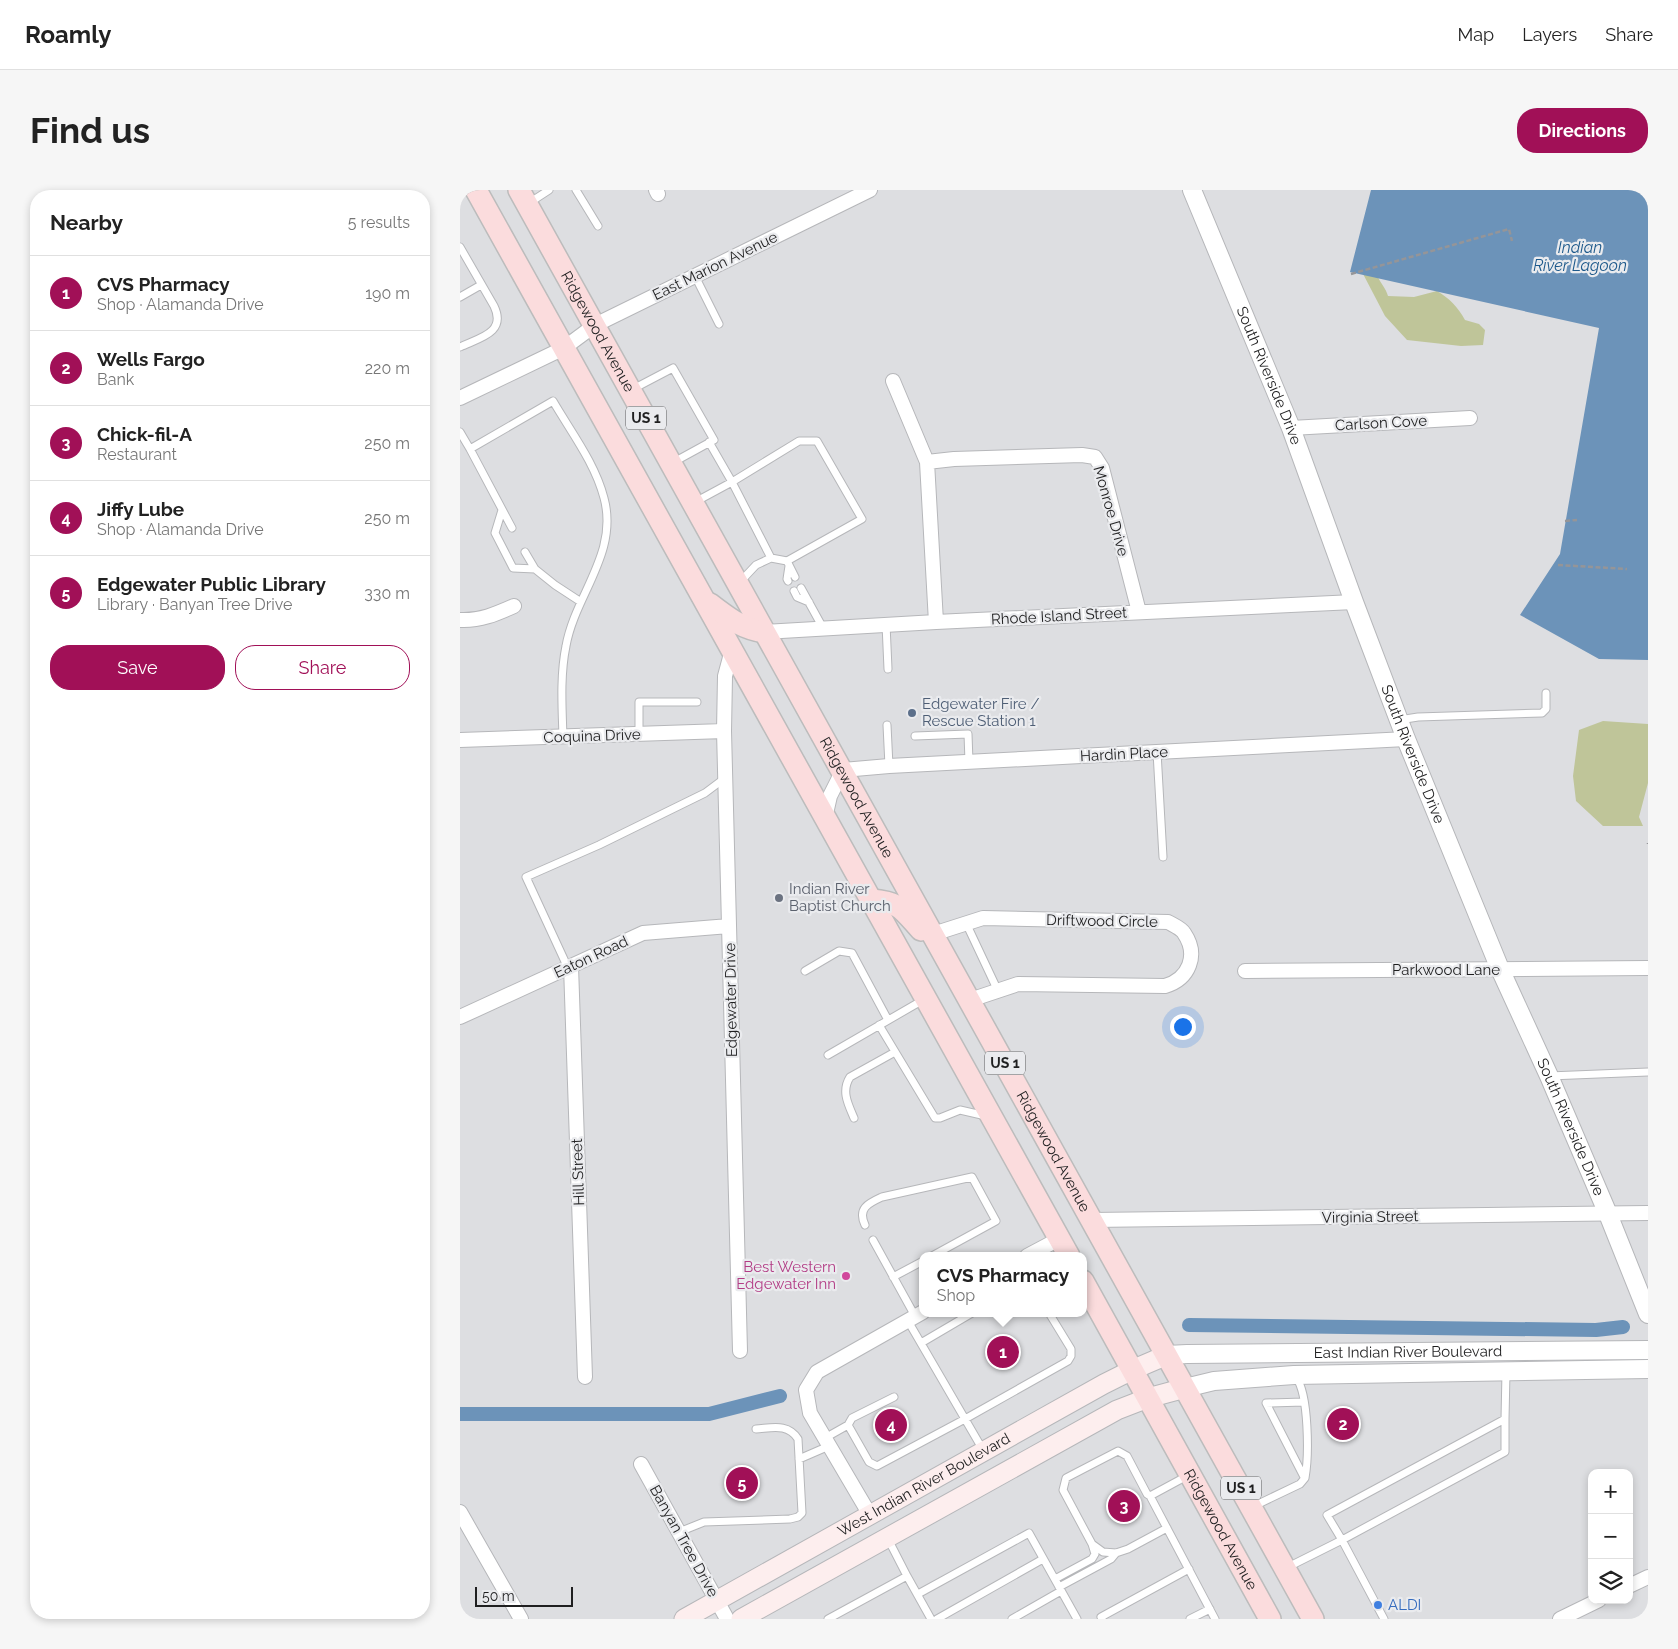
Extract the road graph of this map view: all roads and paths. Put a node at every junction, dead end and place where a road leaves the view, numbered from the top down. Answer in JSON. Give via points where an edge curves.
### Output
{"nodes":[{"id":1,"x":476,"y":190,"type":"edge"},
{"id":2,"x":549,"y":190,"type":"edge"},
{"id":3,"x":576,"y":190,"type":"edge"},
{"id":4,"x":870,"y":190,"type":"edge"},
{"id":5,"x":1192,"y":190,"type":"edge"},
{"id":6,"x":523,"y":197,"type":"edge"},
{"id":7,"x":598,"y":226,"type":"dead end"},
{"id":8,"x":1512,"y":241,"type":"dead end"},
{"id":9,"x":460,"y":247,"type":"edge"},
{"id":10,"x":1351,"y":274,"type":"dead end"},
{"id":11,"x":695,"y":276,"type":"junction"},
{"id":12,"x":481,"y":285,"type":"junction"},
{"id":13,"x":460,"y":297,"type":"edge"},
{"id":14,"x":719,"y":324,"type":"dead end"},
{"id":15,"x":595,"y":325,"type":"junction"},
{"id":16,"x":460,"y":348,"type":"edge"},
{"id":17,"x":564,"y":348,"type":"junction"},
{"id":18,"x":893,"y":381,"type":"dead end"},
{"id":19,"x":631,"y":390,"type":"junction"},
{"id":20,"x":460,"y":398,"type":"edge"},
{"id":21,"x":1470,"y":418,"type":"dead end"},
{"id":22,"x":1291,"y":428,"type":"junction"},
{"id":23,"x":460,"y":432,"type":"edge"},
{"id":24,"x":709,"y":442,"type":"junction"},
{"id":25,"x":470,"y":449,"type":"junction"},
{"id":26,"x":927,"y":462,"type":"junction"},
{"id":27,"x":672,"y":463,"type":"junction"},
{"id":28,"x":732,"y":482,"type":"junction"},
{"id":29,"x":693,"y":503,"type":"junction"},
{"id":30,"x":502,"y":510,"type":"junction"},
{"id":31,"x":1578,"y":520,"type":"dead end"},
{"id":32,"x":1565,"y":521,"type":"dead end"},
{"id":33,"x":512,"y":528,"type":"dead end"},
{"id":34,"x":525,"y":552,"type":"dead end"},
{"id":35,"x":771,"y":558,"type":"junction"},
{"id":36,"x":788,"y":563,"type":"junction"},
{"id":37,"x":1558,"y":565,"type":"dead end"},
{"id":38,"x":535,"y":569,"type":"junction"},
{"id":39,"x":1627,"y":569,"type":"dead end"},
{"id":40,"x":796,"y":577,"type":"dead end"},
{"id":41,"x":788,"y":580,"type":"dead end"},
{"id":42,"x":738,"y":584,"type":"junction"},
{"id":43,"x":798,"y":589,"type":"dead end"},
{"id":44,"x":703,"y":598,"type":"junction"},
{"id":45,"x":581,"y":602,"type":"junction"},
{"id":46,"x":1354,"y":602,"type":"junction"},
{"id":47,"x":514,"y":606,"type":"dead end"},
{"id":48,"x":1139,"y":612,"type":"junction"},
{"id":49,"x":460,"y":620,"type":"edge"},
{"id":50,"x":936,"y":622,"type":"junction"},
{"id":51,"x":886,"y":624,"type":"junction"},
{"id":52,"x":823,"y":628,"type":"junction"},
{"id":53,"x":764,"y":632,"type":"junction"},
{"id":54,"x":732,"y":650,"type":"junction"},
{"id":55,"x":888,"y":669,"type":"dead end"},
{"id":56,"x":1546,"y":693,"type":"dead end"},
{"id":57,"x":697,"y":702,"type":"dead end"},
{"id":58,"x":1398,"y":720,"type":"junction"},
{"id":59,"x":887,"y":725,"type":"dead end"},
{"id":60,"x":724,"y":731,"type":"junction"},
{"id":61,"x":639,"y":734,"type":"junction"},
{"id":62,"x":915,"y":736,"type":"dead end"},
{"id":63,"x":563,"y":737,"type":"junction"},
{"id":64,"x":1406,"y":739,"type":"junction"},
{"id":65,"x":460,"y":740,"type":"edge"},
{"id":66,"x":1157,"y":752,"type":"junction"},
{"id":67,"x":968,"y":762,"type":"junction"},
{"id":68,"x":889,"y":766,"type":"junction"},
{"id":69,"x":843,"y":770,"type":"junction"},
{"id":70,"x":725,"y":778,"type":"junction"},
{"id":71,"x":825,"y":818,"type":"junction"},
{"id":72,"x":1163,"y":857,"type":"dead end"},
{"id":73,"x":871,"y":900,"type":"junction"},
{"id":74,"x":966,"y":923,"type":"junction"},
{"id":75,"x":729,"y":926,"type":"junction"},
{"id":76,"x":933,"y":934,"type":"junction"},
{"id":77,"x":946,"y":958,"type":"junction"},
{"id":78,"x":570,"y":967,"type":"junction"},
{"id":79,"x":1648,"y":968,"type":"edge"},
{"id":80,"x":1500,"y":969,"type":"junction"},
{"id":81,"x":805,"y":971,"type":"dead end"},
{"id":82,"x":1245,"y":971,"type":"dead end"},
{"id":83,"x":998,"y":991,"type":"junction"},
{"id":84,"x":925,"y":998,"type":"junction"},
{"id":85,"x":970,"y":1000,"type":"junction"},
{"id":86,"x":460,"y":1017,"type":"edge"},
{"id":87,"x":888,"y":1020,"type":"junction"},
{"id":88,"x":879,"y":1025,"type":"junction"},
{"id":89,"x":895,"y":1052,"type":"junction"},
{"id":90,"x":828,"y":1055,"type":"dead end"},
{"id":91,"x":1648,"y":1072,"type":"edge"},
{"id":92,"x":1549,"y":1076,"type":"junction"},
{"id":93,"x":854,"y":1118,"type":"dead end"},
{"id":94,"x":992,"y":1118,"type":"junction"},
{"id":95,"x":1648,"y":1213,"type":"edge"},
{"id":96,"x":1608,"y":1214,"type":"junction"},
{"id":97,"x":1091,"y":1220,"type":"junction"},
{"id":98,"x":865,"y":1225,"type":"dead end"},
{"id":99,"x":873,"y":1240,"type":"dead end"},
{"id":100,"x":1064,"y":1247,"type":"edge"},
{"id":101,"x":939,"y":1252,"type":"edge"},
{"id":102,"x":1043,"y":1252,"type":"edge"},
{"id":103,"x":919,"y":1263,"type":"edge"},
{"id":104,"x":894,"y":1277,"type":"junction"},
{"id":105,"x":1087,"y":1288,"type":"edge"},
{"id":106,"x":1648,"y":1314,"type":"edge"},
{"id":107,"x":915,"y":1317,"type":"edge"},
{"id":108,"x":965,"y":1317,"type":"edge"},
{"id":109,"x":1051,"y":1317,"type":"edge"},
{"id":110,"x":921,"y":1343,"type":"junction"},
{"id":111,"x":1648,"y":1350,"type":"edge"},
{"id":112,"x":740,"y":1351,"type":"dead end"},
{"id":113,"x":1294,"y":1353,"type":"junction"},
{"id":114,"x":1167,"y":1355,"type":"junction"},
{"id":115,"x":1648,"y":1369,"type":"edge"},
{"id":116,"x":1132,"y":1370,"type":"junction"},
{"id":117,"x":1506,"y":1372,"type":"junction"},
{"id":118,"x":1294,"y":1375,"type":"junction"},
{"id":119,"x":585,"y":1377,"type":"dead end"},
{"id":120,"x":1185,"y":1388,"type":"junction"},
{"id":121,"x":894,"y":1397,"type":"dead end"},
{"id":122,"x":1148,"y":1398,"type":"junction"},
{"id":123,"x":1304,"y":1402,"type":"junction"},
{"id":124,"x":965,"y":1419,"type":"junction"},
{"id":125,"x":1505,"y":1420,"type":"junction"},
{"id":126,"x":848,"y":1425,"type":"junction"},
{"id":127,"x":756,"y":1429,"type":"dead end"},
{"id":128,"x":827,"y":1442,"type":"junction"},
{"id":129,"x":984,"y":1451,"type":"junction"},
{"id":130,"x":799,"y":1459,"type":"junction"},
{"id":131,"x":641,"y":1464,"type":"dead end"},
{"id":132,"x":1190,"y":1474,"type":"junction"},
{"id":133,"x":1304,"y":1478,"type":"junction"},
{"id":134,"x":1150,"y":1496,"type":"junction"},
{"id":135,"x":1251,"y":1507,"type":"junction"},
{"id":136,"x":460,"y":1512,"type":"edge"},
{"id":137,"x":870,"y":1515,"type":"junction"},
{"id":138,"x":1167,"y":1528,"type":"junction"},
{"id":139,"x":679,"y":1532,"type":"junction"},
{"id":140,"x":888,"y":1539,"type":"junction"},
{"id":141,"x":1342,"y":1540,"type":"junction"},
{"id":142,"x":1092,"y":1544,"type":"junction"},
{"id":143,"x":1116,"y":1553,"type":"junction"},
{"id":144,"x":1043,"y":1559,"type":"junction"},
{"id":145,"x":1285,"y":1568,"type":"junction"},
{"id":146,"x":1189,"y":1569,"type":"junction"},
{"id":147,"x":907,"y":1576,"type":"junction"},
{"id":148,"x":1648,"y":1577,"type":"edge"},
{"id":149,"x":1055,"y":1579,"type":"junction"},
{"id":150,"x":1633,"y":1584,"type":"edge"},
{"id":151,"x":1060,"y":1589,"type":"junction"},
{"id":152,"x":918,"y":1594,"type":"junction"},
{"id":153,"x":717,"y":1600,"type":"junction"},
{"id":154,"x":1591,"y":1604,"type":"edge"},
{"id":155,"x":1210,"y":1609,"type":"junction"},
{"id":156,"x":1099,"y":1618,"type":"edge"},
{"id":157,"x":521,"y":1619,"type":"edge"},
{"id":158,"x":684,"y":1619,"type":"edge"},
{"id":159,"x":727,"y":1619,"type":"edge"},
{"id":160,"x":741,"y":1619,"type":"edge"},
{"id":161,"x":828,"y":1619,"type":"edge"},
{"id":162,"x":931,"y":1619,"type":"edge"},
{"id":163,"x":937,"y":1619,"type":"edge"},
{"id":164,"x":1012,"y":1619,"type":"edge"},
{"id":165,"x":1077,"y":1619,"type":"edge"},
{"id":166,"x":1190,"y":1619,"type":"edge"},
{"id":167,"x":1215,"y":1619,"type":"edge"},
{"id":168,"x":1270,"y":1619,"type":"edge"},
{"id":169,"x":1313,"y":1619,"type":"edge"},
{"id":170,"x":1384,"y":1619,"type":"edge"},
{"id":171,"x":1560,"y":1619,"type":"edge"}],
"edges":[{"from":1,"to":17,"type":"main road","number":"US 1"},
{"from":2,"to":6,"type":"lane"},
{"from":3,"to":7,"type":"lane"},
{"from":4,"to":11,"type":"street","name":"East Marion Avenue"},
{"from":5,"to":22,"type":"street","name":"South Riverside Drive"},
{"from":6,"to":15,"type":"main road","name":"Ridgewood Avenue","number":"US 1"},
{"from":8,"to":10,"type":"path","via":[[1509,229]]},
{"from":9,"to":12,"type":"lane"},
{"from":11,"to":14,"type":"lane"},
{"from":11,"to":15,"type":"street","name":"East Marion Avenue"},
{"from":12,"to":13,"type":"lane"},
{"from":12,"to":16,"type":"lane","via":[[498,313],[496,328]]},
{"from":15,"to":17,"type":"street","name":"East Marion Avenue"},
{"from":15,"to":19,"type":"main road","name":"Ridgewood Avenue","number":"US 1"},
{"from":17,"to":20,"type":"street","name":"East Marion Avenue"},
{"from":17,"to":44,"type":"main road","number":"US 1"},
{"from":18,"to":26,"type":"street"},
{"from":19,"to":24,"type":"lane","via":[[674,368],[714,440]]},
{"from":19,"to":27,"type":"main road","name":"Ridgewood Avenue","number":"US 1"},
{"from":21,"to":22,"type":"street","name":"Carlson Cove"},
{"from":22,"to":46,"type":"street","name":"South Riverside Drive"},
{"from":23,"to":25,"type":"lane"},
{"from":24,"to":27,"type":"lane"},
{"from":24,"to":28,"type":"lane"},
{"from":25,"to":30,"type":"lane"},
{"from":25,"to":45,"type":"lane","via":[[553,401],[595,472],[605,499],[606,537]]},
{"from":26,"to":48,"type":"street","name":"Monroe Drive","via":[[1095,457],[1102,468]]},
{"from":26,"to":50,"type":"street"},
{"from":27,"to":29,"type":"main road","name":"Ridgewood Avenue","number":"US 1"},
{"from":28,"to":29,"type":"lane"},
{"from":28,"to":35,"type":"lane"},
{"from":28,"to":36,"type":"lane","via":[[799,441],[817,441],[862,519]]},
{"from":29,"to":42,"type":"main road","name":"Ridgewood Avenue","number":"US 1"},
{"from":30,"to":33,"type":"lane"},
{"from":30,"to":38,"type":"lane","via":[[495,533],[513,568]]},
{"from":31,"to":32,"type":"path"},
{"from":34,"to":38,"type":"lane"},
{"from":35,"to":36,"type":"lane"},
{"from":35,"to":42,"type":"lane","via":[[756,565]]},
{"from":36,"to":40,"type":"lane"},
{"from":36,"to":41,"type":"lane"},
{"from":37,"to":39,"type":"path"},
{"from":38,"to":45,"type":"lane"},
{"from":42,"to":53,"type":"main road","name":"Ridgewood Avenue","number":"US 1"},
{"from":43,"to":52,"type":"lane","via":[[797,597],[808,602]]},
{"from":44,"to":53,"type":"main road","number":"US 1","via":[[738,625]]},
{"from":44,"to":54,"type":"main road","number":"US 1"},
{"from":45,"to":63,"type":"lane","via":[[565,646]]},
{"from":46,"to":48,"type":"street","name":"Rhode Island Street"},
{"from":46,"to":58,"type":"street","name":"South Riverside Drive"},
{"from":47,"to":49,"type":"street","via":[[488,618]]},
{"from":48,"to":50,"type":"street","name":"Rhode Island Street"},
{"from":50,"to":51,"type":"street","name":"Rhode Island Street"},
{"from":51,"to":52,"type":"street","name":"Rhode Island Street"},
{"from":51,"to":55,"type":"lane"},
{"from":52,"to":53,"type":"street","name":"Rhode Island Street"},
{"from":53,"to":69,"type":"main road","name":"Ridgewood Avenue","number":"US 1"},
{"from":54,"to":60,"type":"street","name":"Edgewater Drive","via":[[725,676]]},
{"from":54,"to":71,"type":"main road","number":"US 1"},
{"from":56,"to":58,"type":"lane","via":[[1546,709],[1542,713]]},
{"from":57,"to":61,"type":"lane","via":[[639,702]]},
{"from":58,"to":64,"type":"street","name":"South Riverside Drive"},
{"from":59,"to":68,"type":"lane"},
{"from":60,"to":61,"type":"street","name":"Coquina Drive"},
{"from":60,"to":70,"type":"street","name":"Edgewater Drive"},
{"from":61,"to":63,"type":"street","name":"Coquina Drive"},
{"from":62,"to":67,"type":"lane","via":[[968,734]]},
{"from":63,"to":65,"type":"street","name":"Coquina Drive"},
{"from":64,"to":66,"type":"street","name":"Hardin Place"},
{"from":64,"to":80,"type":"street","name":"South Riverside Drive"},
{"from":66,"to":67,"type":"street","name":"Hardin Place"},
{"from":66,"to":72,"type":"lane"},
{"from":67,"to":68,"type":"street","name":"Hardin Place"},
{"from":68,"to":69,"type":"street","name":"Hardin Place"},
{"from":69,"to":71,"type":"street","via":[[830,796]]},
{"from":69,"to":76,"type":"main road","name":"Ridgewood Avenue","number":"US 1"},
{"from":70,"to":75,"type":"street","name":"Edgewater Drive"},
{"from":70,"to":78,"type":"lane","via":[[705,793],[526,877]]},
{"from":71,"to":73,"type":"main road","number":"US 1"},
{"from":73,"to":77,"type":"main road","via":[[889,901],[904,910]]},
{"from":73,"to":84,"type":"main road","number":"US 1"},
{"from":74,"to":76,"type":"street","name":"Driftwood Circle"},
{"from":74,"to":83,"type":"lane"},
{"from":74,"to":83,"type":"street","name":"Driftwood Circle","via":[[982,918],[1168,922],[1184,931],[1192,950],[1191,964],[1185,974],[1165,986],[1018,984]]},
{"from":75,"to":78,"type":"street","name":"Eaton Road","via":[[643,933]]},
{"from":75,"to":112,"type":"street","name":"Edgewater Drive"},
{"from":76,"to":77,"type":"main road","name":"Ridgewood Avenue","number":"US 1"},
{"from":77,"to":85,"type":"main road","name":"Ridgewood Avenue","number":"US 1"},
{"from":78,"to":86,"type":"street","name":"Eaton Road"},
{"from":78,"to":119,"type":"street","name":"Hill Street"},
{"from":79,"to":80,"type":"street","name":"Parkwood Lane"},
{"from":80,"to":82,"type":"street","name":"Parkwood Lane"},
{"from":80,"to":92,"type":"street","name":"South Riverside Drive"},
{"from":81,"to":87,"type":"lane","via":[[839,951],[852,953]]},
{"from":83,"to":85,"type":"street","name":"Driftwood Circle"},
{"from":84,"to":87,"type":"lane"},
{"from":84,"to":94,"type":"main road","number":"US 1"},
{"from":85,"to":97,"type":"main road","name":"Ridgewood Avenue","number":"US 1"},
{"from":87,"to":88,"type":"lane"},
{"from":88,"to":89,"type":"lane"},
{"from":88,"to":90,"type":"lane"},
{"from":89,"to":93,"type":"lane","via":[[850,1077],[846,1083],[846,1100]]},
{"from":89,"to":94,"type":"lane","via":[[934,1118],[960,1110]]},
{"from":91,"to":92,"type":"lane"},
{"from":92,"to":96,"type":"street","name":"South Riverside Drive"},
{"from":94,"to":100,"type":"main road","number":"US 1"},
{"from":95,"to":96,"type":"street","name":"Virginia Street"},
{"from":96,"to":97,"type":"street","name":"Virginia Street"},
{"from":96,"to":106,"type":"street","name":"South Riverside Drive"},
{"from":97,"to":114,"type":"main road","name":"Ridgewood Avenue","number":"US 1"},
{"from":98,"to":101,"type":"lane","via":[[863,1210],[876,1199],[972,1177],[996,1221]]},
{"from":99,"to":104,"type":"lane"},
{"from":100,"to":102,"type":"street"},
{"from":103,"to":104,"type":"lane"},
{"from":104,"to":107,"type":"lane"},
{"from":105,"to":116,"type":"main road","name":"Ridgewood Avenue","number":"US 1"},
{"from":107,"to":110,"type":"lane"},
{"from":107,"to":128,"type":"street","via":[[817,1372],[806,1390],[810,1413]]},
{"from":108,"to":110,"type":"lane"},
{"from":109,"to":124,"type":"lane","via":[[1070,1349],[1068,1361]]},
{"from":110,"to":124,"type":"lane"},
{"from":111,"to":113,"type":"street","name":"East Indian River Boulevard"},
{"from":113,"to":114,"type":"street","name":"East Indian River Boulevard"},
{"from":113,"to":118,"type":"street"},
{"from":114,"to":116,"type":"main road","name":"West Indian River Boulevard"},
{"from":114,"to":120,"type":"main road","name":"Ridgewood Avenue","number":"US 1"},
{"from":115,"to":117,"type":"street","name":"East Indian River Boulevard"},
{"from":116,"to":122,"type":"main road","name":"Ridgewood Avenue","number":"US 1"},
{"from":116,"to":129,"type":"main road","name":"West Indian River Boulevard"},
{"from":117,"to":118,"type":"street","name":"East Indian River Boulevard"},
{"from":117,"to":125,"type":"lane"},
{"from":118,"to":120,"type":"street","name":"East Indian River Boulevard","via":[[1214,1381]]},
{"from":118,"to":123,"type":"lane"},
{"from":120,"to":122,"type":"main road","name":"West Indian River Boulevard"},
{"from":120,"to":135,"type":"main road","name":"Ridgewood Avenue","number":"US 1"},
{"from":121,"to":126,"type":"lane","via":[[852,1418]]},
{"from":122,"to":132,"type":"main road","name":"Ridgewood Avenue","number":"US 1"},
{"from":122,"to":140,"type":"main road","name":"West Indian River Boulevard","via":[[1117,1410]]},
{"from":123,"to":133,"type":"lane","via":[[1307,1423]]},
{"from":123,"to":133,"type":"lane","via":[[1266,1402]]},
{"from":124,"to":126,"type":"lane","via":[[877,1466],[869,1462]]},
{"from":124,"to":129,"type":"lane"},
{"from":125,"to":141,"type":"lane","via":[[1505,1452]]},
{"from":125,"to":141,"type":"lane","via":[[1327,1515]]},
{"from":126,"to":128,"type":"lane"},
{"from":127,"to":130,"type":"lane","via":[[783,1428],[794,1432],[798,1439]]},
{"from":128,"to":130,"type":"lane"},
{"from":128,"to":137,"type":"street"},
{"from":129,"to":137,"type":"main road","name":"West Indian River Boulevard"},
{"from":130,"to":139,"type":"lane","via":[[803,1508],[798,1517],[704,1522]]},
{"from":131,"to":139,"type":"street","name":"Banyan Tree Drive"},
{"from":132,"to":134,"type":"lane"},
{"from":132,"to":168,"type":"main road","name":"Ridgewood Avenue","number":"US 1"},
{"from":133,"to":135,"type":"lane","via":[[1300,1484]]},
{"from":134,"to":138,"type":"lane"},
{"from":134,"to":142,"type":"lane","via":[[1127,1456],[1118,1451],[1066,1478],[1063,1490]]},
{"from":135,"to":145,"type":"main road","name":"Ridgewood Avenue","number":"US 1"},
{"from":136,"to":157,"type":"street"},
{"from":137,"to":153,"type":"main road","name":"West Indian River Boulevard"},
{"from":138,"to":143,"type":"lane"},
{"from":138,"to":146,"type":"lane"},
{"from":139,"to":153,"type":"street","name":"Banyan Tree Drive"},
{"from":140,"to":147,"type":"lane"},
{"from":140,"to":160,"type":"main road","name":"West Indian River Boulevard"},
{"from":141,"to":145,"type":"lane"},
{"from":141,"to":170,"type":"lane"},
{"from":142,"to":143,"type":"lane","via":[[1103,1552]]},
{"from":142,"to":149,"type":"lane","via":[[1095,1554],[1092,1559]]},
{"from":143,"to":151,"type":"lane"},
{"from":144,"to":149,"type":"lane"},
{"from":144,"to":152,"type":"lane","via":[[1029,1533]]},
{"from":144,"to":163,"type":"lane"},
{"from":145,"to":169,"type":"main road","name":"Ridgewood Avenue","number":"US 1"},
{"from":146,"to":155,"type":"lane"},
{"from":146,"to":156,"type":"lane"},
{"from":147,"to":152,"type":"lane"},
{"from":147,"to":161,"type":"lane"},
{"from":148,"to":150,"type":"street"},
{"from":149,"to":151,"type":"lane"},
{"from":151,"to":164,"type":"lane"},
{"from":151,"to":165,"type":"lane"},
{"from":152,"to":162,"type":"lane"},
{"from":153,"to":158,"type":"main road","name":"West Indian River Boulevard"},
{"from":153,"to":159,"type":"street","name":"Banyan Tree Drive"},
{"from":154,"to":171,"type":"street"},
{"from":155,"to":166,"type":"lane"},
{"from":155,"to":167,"type":"lane"}]}
